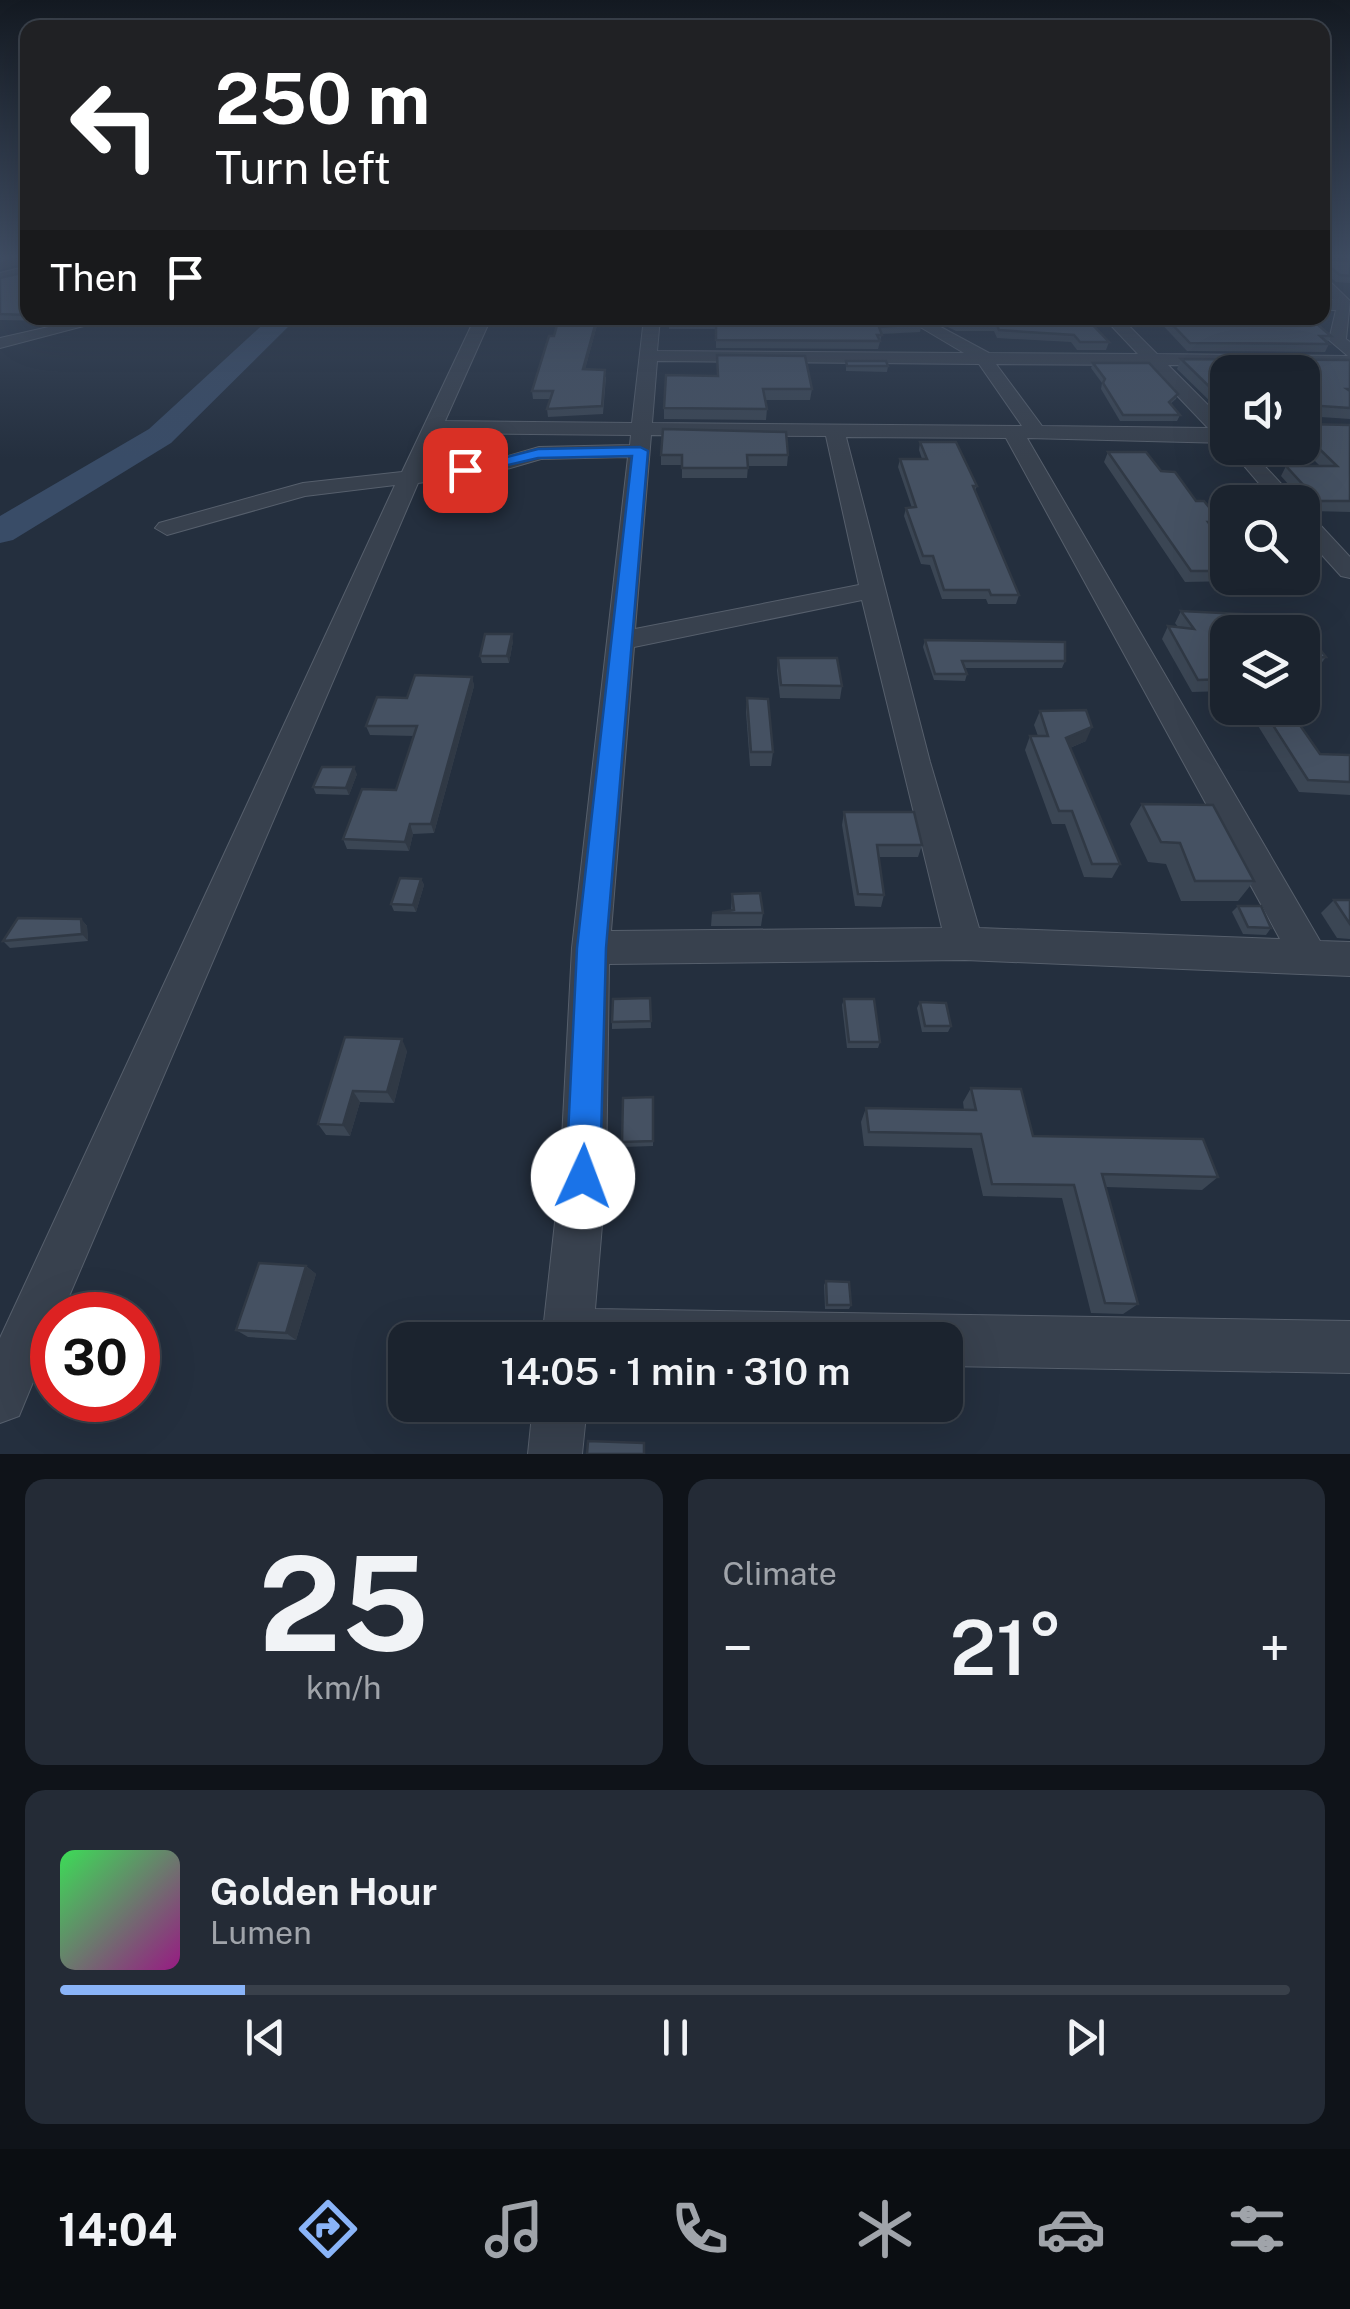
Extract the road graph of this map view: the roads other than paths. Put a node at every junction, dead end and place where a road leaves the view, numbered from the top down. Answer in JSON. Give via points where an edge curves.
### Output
{"nodes":[{"id":1,"x":1341,"y":324,"type":"edge"},
{"id":2,"x":71,"y":325,"type":"edge"},
{"id":3,"x":480,"y":325,"type":"edge"},
{"id":4,"x":651,"y":325,"type":"edge"},
{"id":5,"x":926,"y":325,"type":"edge"},
{"id":6,"x":1119,"y":325,"type":"edge"},
{"id":7,"x":0,"y":339,"type":"edge"},
{"id":8,"x":1350,"y":351,"type":"edge"},
{"id":9,"x":649,"y":356,"type":"junction"},
{"id":10,"x":982,"y":356,"type":"junction"},
{"id":11,"x":1152,"y":358,"type":"junction"},
{"id":12,"x":1350,"y":361,"type":"edge"},
{"id":13,"x":1210,"y":418,"type":"edge"},
{"id":14,"x":432,"y":427,"type":"junction"},
{"id":15,"x":834,"y":430,"type":"junction"},
{"id":16,"x":1025,"y":432,"type":"junction"},
{"id":17,"x":1210,"y":434,"type":"edge"},
{"id":18,"x":641,"y":440,"type":"junction"},
{"id":19,"x":1254,"y":465,"type":"edge"},
{"id":20,"x":410,"y":476,"type":"junction"},
{"id":21,"x":1272,"y":485,"type":"edge"},
{"id":22,"x":168,"y":528,"type":"dead end"},
{"id":23,"x":1320,"y":529,"type":"edge"},
{"id":24,"x":1350,"y":536,"type":"edge"},
{"id":25,"x":1320,"y":538,"type":"edge"},
{"id":26,"x":1350,"y":571,"type":"edge"},
{"id":27,"x":873,"y":590,"type":"junction"},
{"id":28,"x":620,"y":641,"type":"junction"},
{"id":29,"x":965,"y":944,"type":"junction"},
{"id":30,"x":592,"y":948,"type":"junction"},
{"id":31,"x":1310,"y":958,"type":"junction"},
{"id":32,"x":1350,"y":959,"type":"edge"},
{"id":33,"x":568,"y":1322,"type":"edge"},
{"id":34,"x":963,"y":1342,"type":"edge"},
{"id":35,"x":1350,"y":1347,"type":"edge"},
{"id":36,"x":0,"y":1398,"type":"edge"},
{"id":37,"x":558,"y":1422,"type":"edge"},
{"id":38,"x":554,"y":1454,"type":"edge"}],
"edges":[{"from":1,"to":8,"type":"street","via":[[1338,340]]},
{"from":2,"to":7,"type":"street"},
{"from":3,"to":14,"type":"street"},
{"from":4,"to":9,"type":"street"},
{"from":5,"to":10,"type":"street"},
{"from":6,"to":11,"type":"street"},
{"from":9,"to":10,"type":"street"},
{"from":9,"to":18,"type":"street"},
{"from":10,"to":11,"type":"street"},
{"from":10,"to":16,"type":"street"},
{"from":11,"to":12,"type":"street"},
{"from":11,"to":13,"type":"street"},
{"from":14,"to":18,"type":"street"},
{"from":14,"to":20,"type":"street"},
{"from":15,"to":16,"type":"street"},
{"from":15,"to":18,"type":"street"},
{"from":15,"to":27,"type":"street"},
{"from":16,"to":17,"type":"street"},
{"from":16,"to":31,"type":"street"},
{"from":18,"to":20,"type":"street"},
{"from":18,"to":28,"type":"street"},
{"from":19,"to":21,"type":"street"},
{"from":20,"to":22,"type":"street","via":[[303,490]]},
{"from":20,"to":36,"type":"street"},
{"from":23,"to":24,"type":"street"},
{"from":25,"to":26,"type":"street"},
{"from":27,"to":28,"type":"street"},
{"from":27,"to":29,"type":"street"},
{"from":28,"to":30,"type":"street"},
{"from":29,"to":30,"type":"street"},
{"from":29,"to":31,"type":"street"},
{"from":30,"to":33,"type":"street","via":[[583,1177]]},
{"from":31,"to":32,"type":"street"},
{"from":34,"to":35,"type":"street"},
{"from":37,"to":38,"type":"street"}]}
